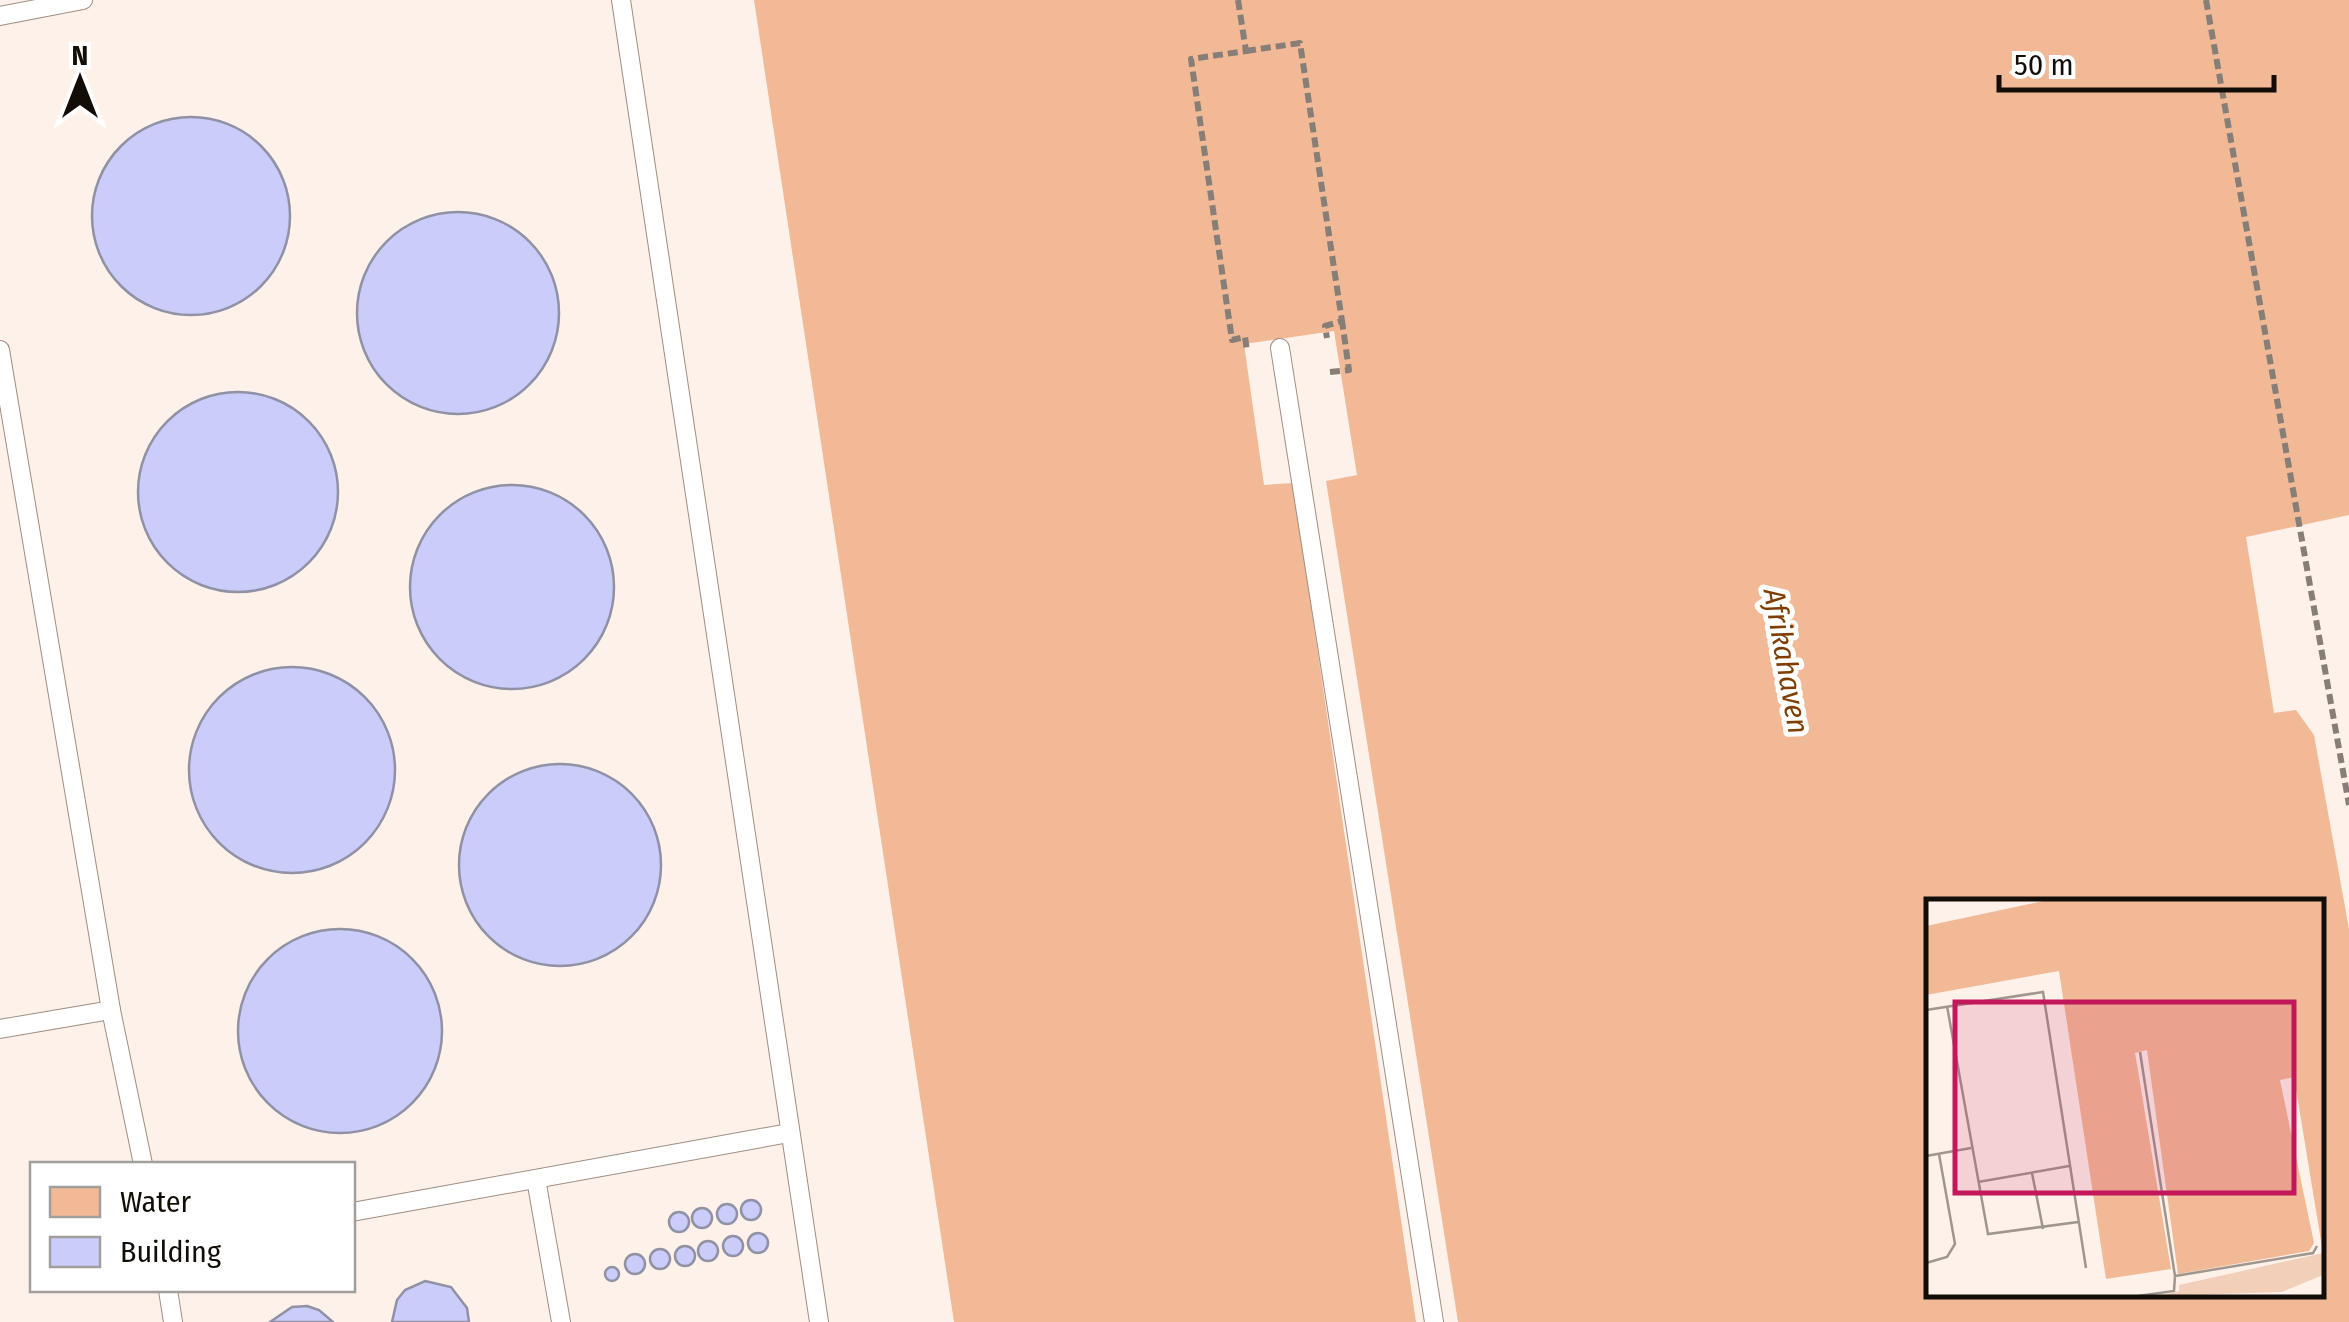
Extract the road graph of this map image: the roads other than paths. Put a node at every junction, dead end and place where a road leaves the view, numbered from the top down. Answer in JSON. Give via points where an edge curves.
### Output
{"nodes":[{"id":1,"x":83,"y":0,"type":"edge"},
{"id":2,"x":621,"y":0,"type":"edge"},
{"id":3,"x":0,"y":16,"type":"edge"},
{"id":4,"x":1280,"y":348,"type":"dead end"},
{"id":5,"x":0,"y":350,"type":"edge"},
{"id":6,"x":111,"y":1010,"type":"junction"},
{"id":7,"x":0,"y":1030,"type":"edge"},
{"id":8,"x":789,"y":1132,"type":"junction"},
{"id":9,"x":143,"y":1162,"type":"edge"},
{"id":10,"x":536,"y":1179,"type":"junction"},
{"id":11,"x":355,"y":1211,"type":"edge"},
{"id":12,"x":168,"y":1292,"type":"edge"},
{"id":13,"x":173,"y":1322,"type":"edge"},
{"id":14,"x":561,"y":1322,"type":"edge"},
{"id":15,"x":819,"y":1322,"type":"edge"},
{"id":16,"x":1434,"y":1322,"type":"edge"}],
"edges":[{"from":1,"to":3,"type":"lane"},
{"from":2,"to":8,"type":"lane"},
{"from":4,"to":16,"type":"lane"},
{"from":5,"to":6,"type":"lane"},
{"from":6,"to":7,"type":"lane"},
{"from":6,"to":9,"type":"lane"},
{"from":8,"to":10,"type":"lane"},
{"from":8,"to":15,"type":"lane"},
{"from":10,"to":11,"type":"lane"},
{"from":10,"to":14,"type":"lane"},
{"from":12,"to":13,"type":"lane"}]}
